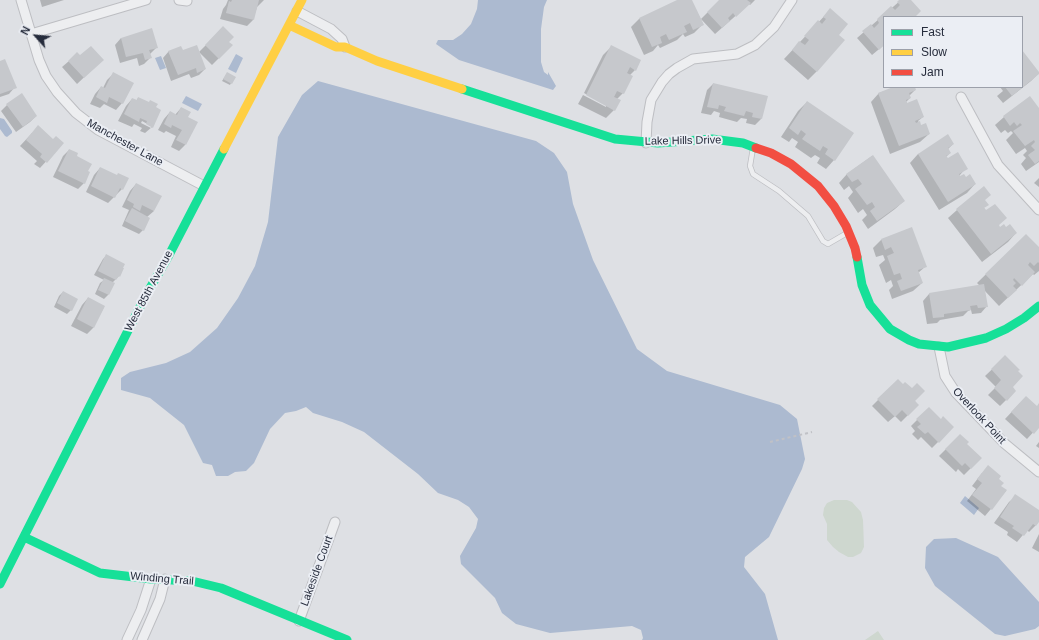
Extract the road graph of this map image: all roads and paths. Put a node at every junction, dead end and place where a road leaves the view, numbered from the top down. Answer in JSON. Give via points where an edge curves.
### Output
{"nodes":[{"id":1,"x":21,"y":0,"type":"edge"},
{"id":2,"x":146,"y":0,"type":"edge"},
{"id":3,"x":302,"y":0,"type":"edge"},
{"id":4,"x":792,"y":0,"type":"edge"},
{"id":5,"x":296,"y":11,"type":"junction"},
{"id":6,"x":289,"y":25,"type":"junction"},
{"id":7,"x":31,"y":34,"type":"junction"},
{"id":8,"x":344,"y":47,"type":"junction"},
{"id":9,"x":961,"y":97,"type":"dead end"},
{"id":10,"x":646,"y":143,"type":"junction"},
{"id":11,"x":753,"y":146,"type":"junction"},
{"id":12,"x":204,"y":186,"type":"junction"},
{"id":13,"x":1039,"y":210,"type":"edge"},
{"id":14,"x":848,"y":232,"type":"junction"},
{"id":15,"x":1039,"y":306,"type":"edge"},
{"id":16,"x":939,"y":347,"type":"junction"},
{"id":17,"x":812,"y":432,"type":"dead end"},
{"id":18,"x":770,"y":442,"type":"dead end"},
{"id":19,"x":1039,"y":472,"type":"edge"},
{"id":20,"x":335,"y":522,"type":"dead end"},
{"id":21,"x":24,"y":537,"type":"junction"},
{"id":22,"x":151,"y":579,"type":"junction"},
{"id":23,"x":165,"y":579,"type":"junction"},
{"id":24,"x":0,"y":584,"type":"edge"},
{"id":25,"x":299,"y":620,"type":"junction"},
{"id":26,"x":127,"y":640,"type":"edge"},
{"id":27,"x":142,"y":640,"type":"edge"},
{"id":28,"x":346,"y":640,"type":"edge"}],
"edges":[{"from":1,"to":7,"type":"street","name":"Manchester Lane"},
{"from":2,"to":7,"type":"street"},
{"from":3,"to":5,"type":"street","name":"West 85th Avenue"},
{"from":4,"to":10,"type":"street","via":[[774,27],[755,45],[737,54],[693,59],[669,74],[651,100]]},
{"from":5,"to":6,"type":"street","name":"West 85th Avenue"},
{"from":5,"to":8,"type":"street","via":[[337,34],[342,38]]},
{"from":6,"to":8,"type":"street","name":"Lake Hills Drive","via":[[328,44]]},
{"from":6,"to":12,"type":"street","name":"West 85th Avenue"},
{"from":7,"to":12,"type":"street","name":"Manchester Lane","via":[[46,76],[76,113],[98,130]]},
{"from":8,"to":10,"type":"street","name":"Lake Hills Drive","via":[[377,61],[606,137]]},
{"from":9,"to":13,"type":"street","via":[[998,165]]},
{"from":10,"to":11,"type":"street","name":"Lake Hills Drive","via":[[712,139]]},
{"from":11,"to":14,"type":"street","name":"Lake Hills Drive","via":[[791,164],[818,186],[840,215]]},
{"from":11,"to":14,"type":"lane","via":[[750,166],[753,174],[808,216],[824,241],[828,244]]},
{"from":12,"to":21,"type":"street","name":"West 85th Avenue"},
{"from":14,"to":16,"type":"street","name":"Lake Hills Drive","via":[[865,295],[876,314],[900,336],[919,344]]},
{"from":15,"to":16,"type":"street","name":"Lake Hills Drive","via":[[996,334],[964,344]]},
{"from":16,"to":19,"type":"street","name":"Overlook Point","via":[[945,376],[956,393],[1004,443]]},
{"from":17,"to":18,"type":"path"},
{"from":20,"to":25,"type":"street","name":"Lakeside Court"},
{"from":21,"to":22,"type":"street","name":"Winding Trail","via":[[100,573]]},
{"from":21,"to":24,"type":"street","name":"West 85th Avenue"},
{"from":22,"to":23,"type":"street","name":"Winding Trail"},
{"from":22,"to":26,"type":"street","via":[[141,610]]},
{"from":23,"to":25,"type":"street","name":"Winding Trail","via":[[192,581],[221,588]]},
{"from":23,"to":27,"type":"street","via":[[160,599]]},
{"from":25,"to":28,"type":"street","name":"Winding Trail"}]}
